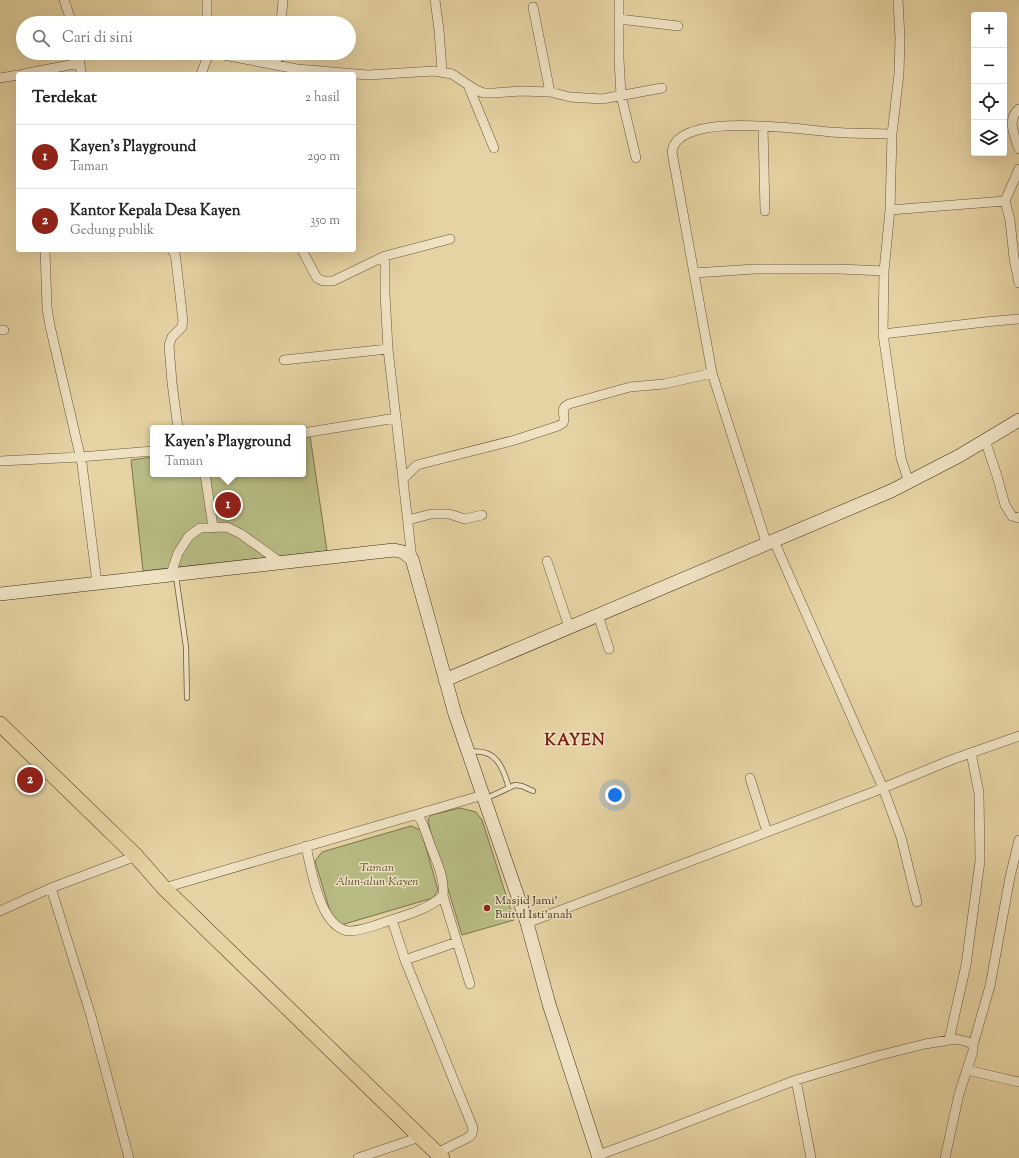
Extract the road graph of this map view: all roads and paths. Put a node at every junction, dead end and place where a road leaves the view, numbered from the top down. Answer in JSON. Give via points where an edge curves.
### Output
{"nodes":[{"id":1,"x":64,"y":0,"type":"edge"},
{"id":2,"x":208,"y":0,"type":"edge"},
{"id":3,"x":283,"y":0,"type":"edge"},
{"id":4,"x":434,"y":0,"type":"edge"},
{"id":5,"x":619,"y":0,"type":"edge"},
{"id":6,"x":898,"y":0,"type":"edge"},
{"id":7,"x":532,"y":7,"type":"dead end"},
{"id":8,"x":70,"y":16,"type":"edge"},
{"id":9,"x":207,"y":16,"type":"edge"},
{"id":10,"x":282,"y":16,"type":"edge"},
{"id":11,"x":619,"y":19,"type":"junction"},
{"id":12,"x":678,"y":26,"type":"dead end"},
{"id":13,"x":80,"y":60,"type":"edge"},
{"id":14,"x":206,"y":60,"type":"edge"},
{"id":15,"x":250,"y":60,"type":"edge"},
{"id":16,"x":277,"y":60,"type":"edge"},
{"id":17,"x":80,"y":63,"type":"junction"},
{"id":18,"x":276,"y":65,"type":"junction"},
{"id":19,"x":442,"y":71,"type":"junction"},
{"id":20,"x":33,"y":72,"type":"edge"},
{"id":21,"x":82,"y":72,"type":"edge"},
{"id":22,"x":202,"y":72,"type":"edge"},
{"id":23,"x":332,"y":72,"type":"edge"},
{"id":24,"x":356,"y":74,"type":"edge"},
{"id":25,"x":16,"y":75,"type":"edge"},
{"id":26,"x":0,"y":78,"type":"edge"},
{"id":27,"x":468,"y":85,"type":"junction"},
{"id":28,"x":662,"y":88,"type":"dead end"},
{"id":29,"x":550,"y":92,"type":"junction"},
{"id":30,"x":620,"y":95,"type":"junction"},
{"id":31,"x":1019,"y":110,"type":"edge"},
{"id":32,"x":763,"y":126,"type":"junction"},
{"id":33,"x":892,"y":134,"type":"junction"},
{"id":34,"x":494,"y":148,"type":"dead end"},
{"id":35,"x":1019,"y":149,"type":"edge"},
{"id":36,"x":636,"y":158,"type":"dead end"},
{"id":37,"x":1019,"y":169,"type":"edge"},
{"id":38,"x":1005,"y":202,"type":"junction"},
{"id":39,"x":890,"y":210,"type":"junction"},
{"id":40,"x":765,"y":211,"type":"dead end"},
{"id":41,"x":450,"y":240,"type":"dead end"},
{"id":42,"x":46,"y":252,"type":"edge"},
{"id":43,"x":174,"y":252,"type":"edge"},
{"id":44,"x":303,"y":252,"type":"edge"},
{"id":45,"x":385,"y":256,"type":"junction"},
{"id":46,"x":884,"y":271,"type":"junction"},
{"id":47,"x":694,"y":273,"type":"junction"},
{"id":48,"x":1019,"y":283,"type":"edge"},
{"id":49,"x":1019,"y":319,"type":"edge"},
{"id":50,"x":882,"y":334,"type":"junction"},
{"id":51,"x":388,"y":349,"type":"junction"},
{"id":52,"x":284,"y":360,"type":"dead end"},
{"id":53,"x":712,"y":373,"type":"junction"},
{"id":54,"x":396,"y":418,"type":"junction"},
{"id":55,"x":1019,"y":420,"type":"edge"},
{"id":56,"x":178,"y":425,"type":"edge"},
{"id":57,"x":306,"y":433,"type":"edge"},
{"id":58,"x":986,"y":440,"type":"junction"},
{"id":59,"x":150,"y":451,"type":"edge"},
{"id":60,"x":80,"y":457,"type":"junction"},
{"id":61,"x":0,"y":460,"type":"edge"},
{"id":62,"x":205,"y":477,"type":"edge"},
{"id":63,"x":404,"y":478,"type":"junction"},
{"id":64,"x":909,"y":483,"type":"junction"},
{"id":65,"x":482,"y":515,"type":"dead end"},
{"id":66,"x":1019,"y":518,"type":"edge"},
{"id":67,"x":408,"y":520,"type":"junction"},
{"id":68,"x":213,"y":527,"type":"junction"},
{"id":69,"x":770,"y":543,"type":"junction"},
{"id":70,"x":412,"y":559,"type":"junction"},
{"id":71,"x":547,"y":561,"type":"dead end"},
{"id":72,"x":280,"y":562,"type":"junction"},
{"id":73,"x":174,"y":574,"type":"junction"},
{"id":74,"x":98,"y":583,"type":"junction"},
{"id":75,"x":0,"y":594,"type":"edge"},
{"id":76,"x":598,"y":615,"type":"junction"},
{"id":77,"x":570,"y":627,"type":"junction"},
{"id":78,"x":609,"y":648,"type":"dead end"},
{"id":79,"x":445,"y":680,"type":"junction"},
{"id":80,"x":187,"y":698,"type":"dead end"},
{"id":81,"x":2,"y":729,"type":"edge"},
{"id":82,"x":1019,"y":736,"type":"edge"},
{"id":83,"x":468,"y":753,"type":"junction"},
{"id":84,"x":971,"y":754,"type":"junction"},
{"id":85,"x":750,"y":778,"type":"dead end"},
{"id":86,"x":509,"y":788,"type":"junction"},
{"id":87,"x":883,"y":788,"type":"junction"},
{"id":88,"x":533,"y":791,"type":"dead end"},
{"id":89,"x":483,"y":798,"type":"junction"},
{"id":90,"x":418,"y":815,"type":"junction"},
{"id":91,"x":767,"y":832,"type":"junction"},
{"id":92,"x":1019,"y":840,"type":"edge"},
{"id":93,"x":306,"y":846,"type":"junction"},
{"id":94,"x":136,"y":856,"type":"junction"},
{"id":95,"x":1014,"y":866,"type":"junction"},
{"id":96,"x":1019,"y":876,"type":"edge"},
{"id":97,"x":51,"y":888,"type":"junction"},
{"id":98,"x":164,"y":888,"type":"junction"},
{"id":99,"x":443,"y":896,"type":"junction"},
{"id":100,"x":917,"y":902,"type":"dead end"},
{"id":101,"x":0,"y":911,"type":"edge"},
{"id":102,"x":392,"y":920,"type":"junction"},
{"id":103,"x":527,"y":923,"type":"junction"},
{"id":104,"x":457,"y":942,"type":"junction"},
{"id":105,"x":404,"y":960,"type":"junction"},
{"id":106,"x":470,"y":984,"type":"dead end"},
{"id":107,"x":952,"y":1039,"type":"junction"},
{"id":108,"x":971,"y":1044,"type":"junction"},
{"id":109,"x":967,"y":1070,"type":"junction"},
{"id":110,"x":796,"y":1080,"type":"junction"},
{"id":111,"x":1019,"y":1082,"type":"edge"},
{"id":112,"x":420,"y":1137,"type":"junction"},
{"id":113,"x":440,"y":1156,"type":"edge"},
{"id":114,"x":599,"y":1156,"type":"edge"},
{"id":115,"x":130,"y":1158,"type":"edge"},
{"id":116,"x":358,"y":1158,"type":"edge"},
{"id":117,"x":811,"y":1158,"type":"edge"},
{"id":118,"x":945,"y":1158,"type":"edge"}],
"edges":[{"from":1,"to":8,"type":"street"},
{"from":2,"to":9,"type":"street"},
{"from":3,"to":10,"type":"street"},
{"from":4,"to":19,"type":"street"},
{"from":5,"to":11,"type":"street"},
{"from":6,"to":33,"type":"street","via":[[899,74]]},
{"from":7,"to":29,"type":"street"},
{"from":11,"to":12,"type":"street"},
{"from":11,"to":30,"type":"street"},
{"from":13,"to":17,"type":"street"},
{"from":14,"to":22,"type":"street"},
{"from":15,"to":18,"type":"street"},
{"from":16,"to":18,"type":"street"},
{"from":17,"to":20,"type":"street"},
{"from":17,"to":21,"type":"street"},
{"from":18,"to":23,"type":"street"},
{"from":19,"to":24,"type":"street"},
{"from":19,"to":27,"type":"street","via":[[452,74]]},
{"from":25,"to":26,"type":"street"},
{"from":27,"to":29,"type":"street","via":[[484,93]]},
{"from":27,"to":34,"type":"street"},
{"from":28,"to":30,"type":"street"},
{"from":29,"to":30,"type":"street","via":[[583,99],[602,99]]},
{"from":30,"to":36,"type":"street"},
{"from":31,"to":35,"type":"street","via":[[1012,119]]},
{"from":32,"to":33,"type":"street"},
{"from":32,"to":40,"type":"street"},
{"from":32,"to":47,"type":"street","via":[[706,128],[684,135],[674,144],[672,152]]},
{"from":33,"to":39,"type":"street"},
{"from":37,"to":38,"type":"street"},
{"from":38,"to":39,"type":"street"},
{"from":38,"to":48,"type":"street"},
{"from":39,"to":46,"type":"street"},
{"from":41,"to":45,"type":"street"},
{"from":42,"to":60,"type":"street","via":[[47,308]]},
{"from":43,"to":56,"type":"street","via":[[183,321],[182,327],[172,337],[169,346]]},
{"from":44,"to":45,"type":"street","via":[[318,278],[323,281],[333,281]]},
{"from":45,"to":51,"type":"street"},
{"from":46,"to":47,"type":"street","via":[[755,269]]},
{"from":46,"to":50,"type":"street"},
{"from":47,"to":53,"type":"street"},
{"from":49,"to":50,"type":"street"},
{"from":50,"to":64,"type":"street","via":[[901,458]]},
{"from":51,"to":52,"type":"street"},
{"from":51,"to":54,"type":"street"},
{"from":53,"to":63,"type":"street","via":[[664,384],[630,387],[569,404],[563,410],[563,423],[558,426],[515,440],[417,465]]},
{"from":53,"to":69,"type":"street"},
{"from":54,"to":57,"type":"street"},
{"from":54,"to":63,"type":"street"},
{"from":55,"to":58,"type":"street"},
{"from":58,"to":64,"type":"street"},
{"from":58,"to":66,"type":"street","via":[[1005,505],[1012,516]]},
{"from":59,"to":60,"type":"street"},
{"from":60,"to":61,"type":"street"},
{"from":60,"to":74,"type":"street"},
{"from":62,"to":68,"type":"street"},
{"from":63,"to":67,"type":"street"},
{"from":64,"to":69,"type":"street"},
{"from":65,"to":67,"type":"street","via":[[465,519],[449,514],[431,514]]},
{"from":67,"to":70,"type":"street"},
{"from":68,"to":72,"type":"street","via":[[227,527],[241,534]]},
{"from":68,"to":73,"type":"street","via":[[200,528],[189,536],[178,553]]},
{"from":69,"to":76,"type":"street"},
{"from":69,"to":87,"type":"street"},
{"from":70,"to":72,"type":"street","via":[[403,552],[394,550]]},
{"from":70,"to":79,"type":"street"},
{"from":71,"to":77,"type":"street"},
{"from":72,"to":73,"type":"street"},
{"from":73,"to":74,"type":"street"},
{"from":73,"to":80,"type":"lane","via":[[186,647]]},
{"from":74,"to":75,"type":"street"},
{"from":76,"to":77,"type":"street"},
{"from":76,"to":78,"type":"street"},
{"from":77,"to":79,"type":"street"},
{"from":79,"to":83,"type":"street"},
{"from":81,"to":94,"type":"main road"},
{"from":82,"to":84,"type":"street"},
{"from":83,"to":86,"type":"lane","via":[[479,751],[500,763]]},
{"from":83,"to":89,"type":"street"},
{"from":84,"to":87,"type":"street"},
{"from":84,"to":107,"type":"street","via":[[979,793],[980,861],[966,965]]},
{"from":85,"to":91,"type":"street"},
{"from":86,"to":88,"type":"lane","via":[[515,785]]},
{"from":86,"to":89,"type":"lane"},
{"from":87,"to":91,"type":"street"},
{"from":87,"to":100,"type":"street","via":[[901,837]]},
{"from":89,"to":90,"type":"street"},
{"from":89,"to":103,"type":"street"},
{"from":90,"to":93,"type":"street"},
{"from":90,"to":99,"type":"street","via":[[441,873]]},
{"from":91,"to":103,"type":"street"},
{"from":92,"to":95,"type":"street"},
{"from":93,"to":98,"type":"street"},
{"from":93,"to":102,"type":"street","via":[[323,910],[338,927],[356,930]]},
{"from":94,"to":97,"type":"street"},
{"from":94,"to":98,"type":"main road"},
{"from":95,"to":96,"type":"street"},
{"from":95,"to":108,"type":"street","via":[[990,986]]},
{"from":97,"to":101,"type":"street"},
{"from":97,"to":115,"type":"street","via":[[91,1016]]},
{"from":98,"to":112,"type":"main road"},
{"from":99,"to":102,"type":"street","via":[[416,912]]},
{"from":99,"to":104,"type":"street"},
{"from":102,"to":105,"type":"street"},
{"from":103,"to":114,"type":"street","via":[[549,1004]]},
{"from":104,"to":105,"type":"street"},
{"from":104,"to":106,"type":"street"},
{"from":105,"to":113,"type":"street","via":[[473,1128],[469,1137]]},
{"from":107,"to":108,"type":"street"},
{"from":107,"to":110,"type":"street","via":[[877,1056]]},
{"from":108,"to":109,"type":"street"},
{"from":109,"to":111,"type":"street"},
{"from":109,"to":118,"type":"street"},
{"from":110,"to":114,"type":"street"},
{"from":110,"to":117,"type":"street"},
{"from":112,"to":113,"type":"main road"},
{"from":112,"to":116,"type":"street"}]}
